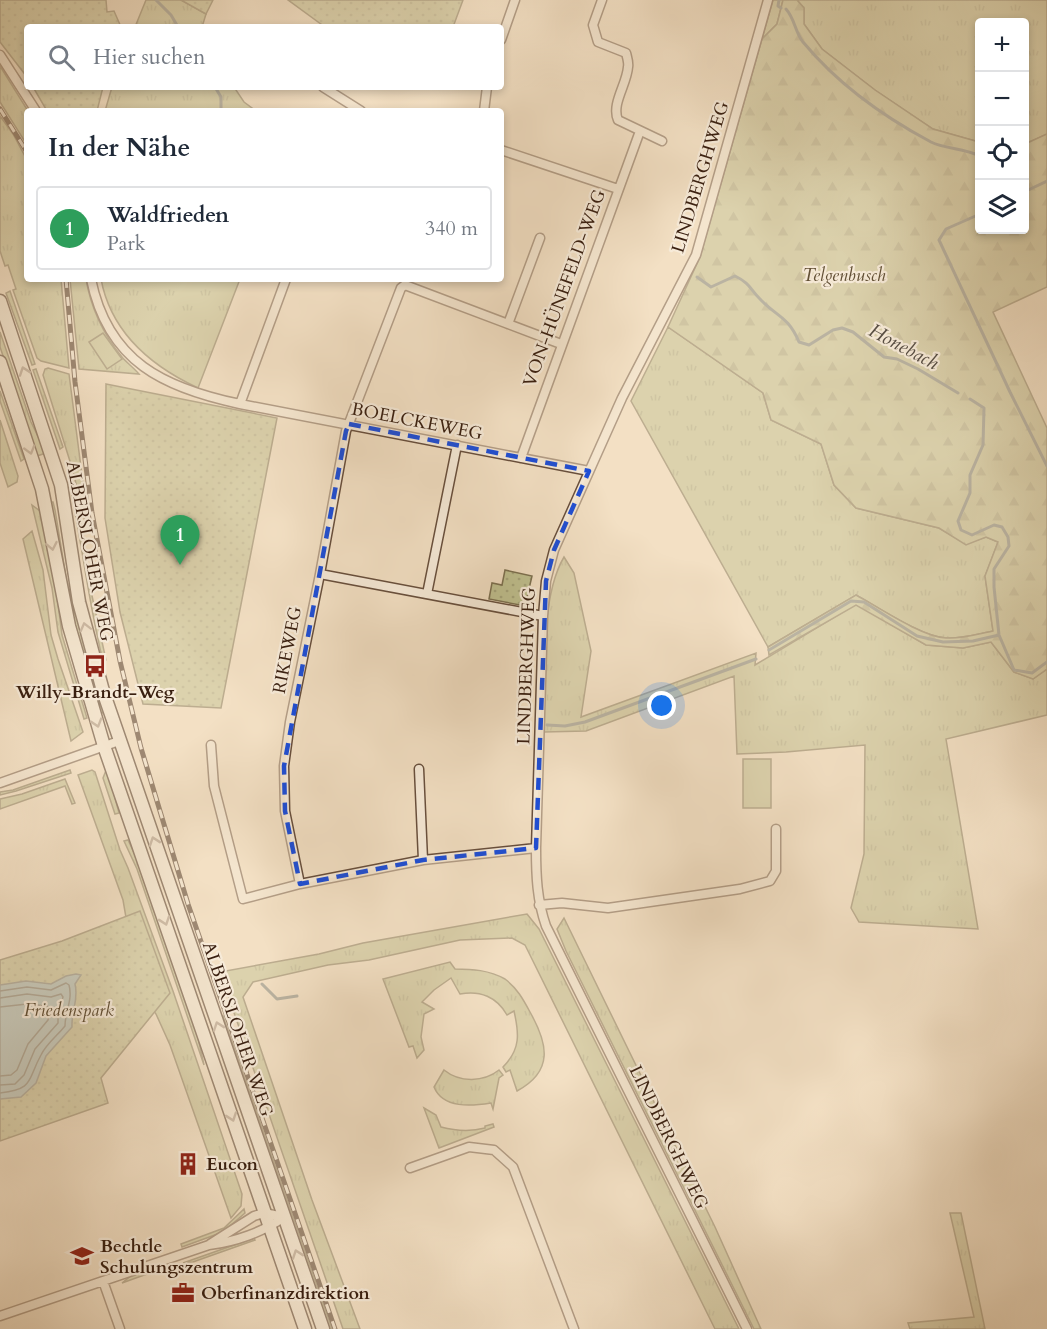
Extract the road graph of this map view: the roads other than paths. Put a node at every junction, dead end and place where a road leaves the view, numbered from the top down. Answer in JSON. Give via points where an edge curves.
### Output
{"nodes":[{"id":1,"x":515,"y":0,"type":"edge"},
{"id":2,"x":602,"y":0,"type":"edge"},
{"id":3,"x":768,"y":0,"type":"edge"},
{"id":4,"x":504,"y":31,"type":"edge"},
{"id":5,"x":0,"y":55,"type":"edge"},
{"id":6,"x":328,"y":90,"type":"edge"},
{"id":7,"x":487,"y":90,"type":"edge"},
{"id":8,"x":34,"y":108,"type":"edge"},
{"id":9,"x":356,"y":108,"type":"edge"},
{"id":10,"x":484,"y":108,"type":"edge"},
{"id":11,"x":640,"y":131,"type":"junction"},
{"id":12,"x":662,"y":141,"type":"dead end"},
{"id":13,"x":504,"y":151,"type":"edge"},
{"id":14,"x":618,"y":189,"type":"junction"},
{"id":15,"x":540,"y":238,"type":"dead end"},
{"id":16,"x":92,"y":282,"type":"edge"},
{"id":17,"x":285,"y":282,"type":"edge"},
{"id":18,"x":0,"y":302,"type":"edge"},
{"id":19,"x":508,"y":324,"type":"junction"},
{"id":20,"x":561,"y":344,"type":"junction"},
{"id":21,"x":0,"y":362,"type":"edge"},
{"id":22,"x":240,"y":404,"type":"junction"},
{"id":23,"x":349,"y":424,"type":"junction"},
{"id":24,"x":457,"y":446,"type":"junction"},
{"id":25,"x":521,"y":458,"type":"junction"},
{"id":26,"x":589,"y":471,"type":"junction"},
{"id":27,"x":320,"y":574,"type":"junction"},
{"id":28,"x":427,"y":594,"type":"junction"},
{"id":29,"x":543,"y":616,"type":"junction"},
{"id":30,"x":119,"y":741,"type":"junction"},
{"id":31,"x":211,"y":745,"type":"dead end"},
{"id":32,"x":104,"y":746,"type":"junction"},
{"id":33,"x":419,"y":769,"type":"dead end"},
{"id":34,"x":0,"y":783,"type":"edge"},
{"id":35,"x":776,"y":829,"type":"dead end"},
{"id":36,"x":536,"y":848,"type":"junction"},
{"id":37,"x":423,"y":860,"type":"junction"},
{"id":38,"x":300,"y":884,"type":"junction"},
{"id":39,"x":539,"y":905,"type":"junction"},
{"id":40,"x":410,"y":1168,"type":"dead end"},
{"id":41,"x":264,"y":1212,"type":"junction"},
{"id":42,"x":284,"y":1217,"type":"junction"},
{"id":43,"x":269,"y":1227,"type":"junction"},
{"id":44,"x":209,"y":1245,"type":"junction"},
{"id":45,"x":103,"y":1281,"type":"junction"},
{"id":46,"x":0,"y":1316,"type":"edge"},
{"id":47,"x":120,"y":1329,"type":"edge"},
{"id":48,"x":305,"y":1329,"type":"edge"},
{"id":49,"x":323,"y":1329,"type":"edge"},
{"id":50,"x":574,"y":1329,"type":"edge"},
{"id":51,"x":747,"y":1329,"type":"edge"}],
"edges":[{"from":1,"to":4,"type":"street"},
{"from":2,"to":11,"type":"street","via":[[592,25],[598,42],[626,53],[629,66],[616,116],[622,124]]},
{"from":3,"to":26,"type":"street","name":"LINDBERGHWEG","via":[[696,255]]},
{"from":5,"to":8,"type":"street"},
{"from":6,"to":9,"type":"street"},
{"from":7,"to":10,"type":"street"},
{"from":11,"to":12,"type":"street"},
{"from":11,"to":14,"type":"street","name":"VON-HÜNEFELD-WEG"},
{"from":13,"to":14,"type":"street"},
{"from":14,"to":20,"type":"street","name":"VON-HÜNEFELD-WEG"},
{"from":15,"to":19,"type":"street"},
{"from":16,"to":22,"type":"street","name":"BOELCKEWEG","via":[[116,337],[146,370],[183,389]]},
{"from":17,"to":22,"type":"street"},
{"from":30,"to":18,"type":"main road","name":"ALBERSLOHER WEG","one_way":true,"via":[[79,602],[61,485]]},
{"from":19,"to":20,"type":"street"},
{"from":19,"to":23,"type":"street","name":"RIKEWEG","via":[[405,285]]},
{"from":20,"to":25,"type":"street","name":"VON-HÜNEFELD-WEG"},
{"from":21,"to":32,"type":"main road","name":"ALBERSLOHER WEG","one_way":true,"via":[[42,489],[69,626]]},
{"from":22,"to":23,"type":"street","name":"BOELCKEWEG"},
{"from":23,"to":24,"type":"street","name":"BOELCKEWEG"},
{"from":23,"to":27,"type":"street","name":"RIKEWEG"},
{"from":24,"to":25,"type":"street","name":"BOELCKEWEG"},
{"from":24,"to":28,"type":"street"},
{"from":25,"to":26,"type":"street","name":"BOELCKEWEG"},
{"from":26,"to":29,"type":"street","name":"LINDBERGHWEG","via":[[554,550]]},
{"from":27,"to":28,"type":"street"},
{"from":27,"to":38,"type":"street","name":"RIKEWEG","via":[[284,766],[285,811]]},
{"from":28,"to":29,"type":"street"},
{"from":29,"to":36,"type":"street","name":"LINDBERGHWEG"},
{"from":30,"to":32,"type":"street"},
{"from":42,"to":30,"type":"main road","name":"ALBERSLOHER WEG","one_way":true},
{"from":31,"to":38,"type":"street","via":[[214,786],[243,899]]},
{"from":32,"to":34,"type":"street"},
{"from":32,"to":41,"type":"main road","name":"ALBERSLOHER WEG","one_way":true},
{"from":33,"to":37,"type":"street"},
{"from":35,"to":39,"type":"street","via":[[776,871],[770,881],[740,890],[608,908]]},
{"from":36,"to":37,"type":"street"},
{"from":36,"to":39,"type":"street","name":"LINDBERGHWEG"},
{"from":37,"to":38,"type":"street"},
{"from":39,"to":51,"type":"street","name":"LINDBERGHWEG"},
{"from":40,"to":50,"type":"street","via":[[469,1147],[494,1150],[513,1167]]},
{"from":41,"to":42,"type":"street"},
{"from":41,"to":43,"type":"main road","name":"ALBERSLOHER WEG"},
{"from":41,"to":44,"type":"street","via":[[249,1217]]},
{"from":42,"to":43,"type":"street"},
{"from":49,"to":42,"type":"main road","name":"ALBERSLOHER WEG","one_way":true},
{"from":43,"to":44,"type":"street"},
{"from":43,"to":48,"type":"main road","name":"ALBERSLOHER WEG"},
{"from":44,"to":45,"type":"street"},
{"from":45,"to":46,"type":"street"},
{"from":45,"to":47,"type":"street"}]}
